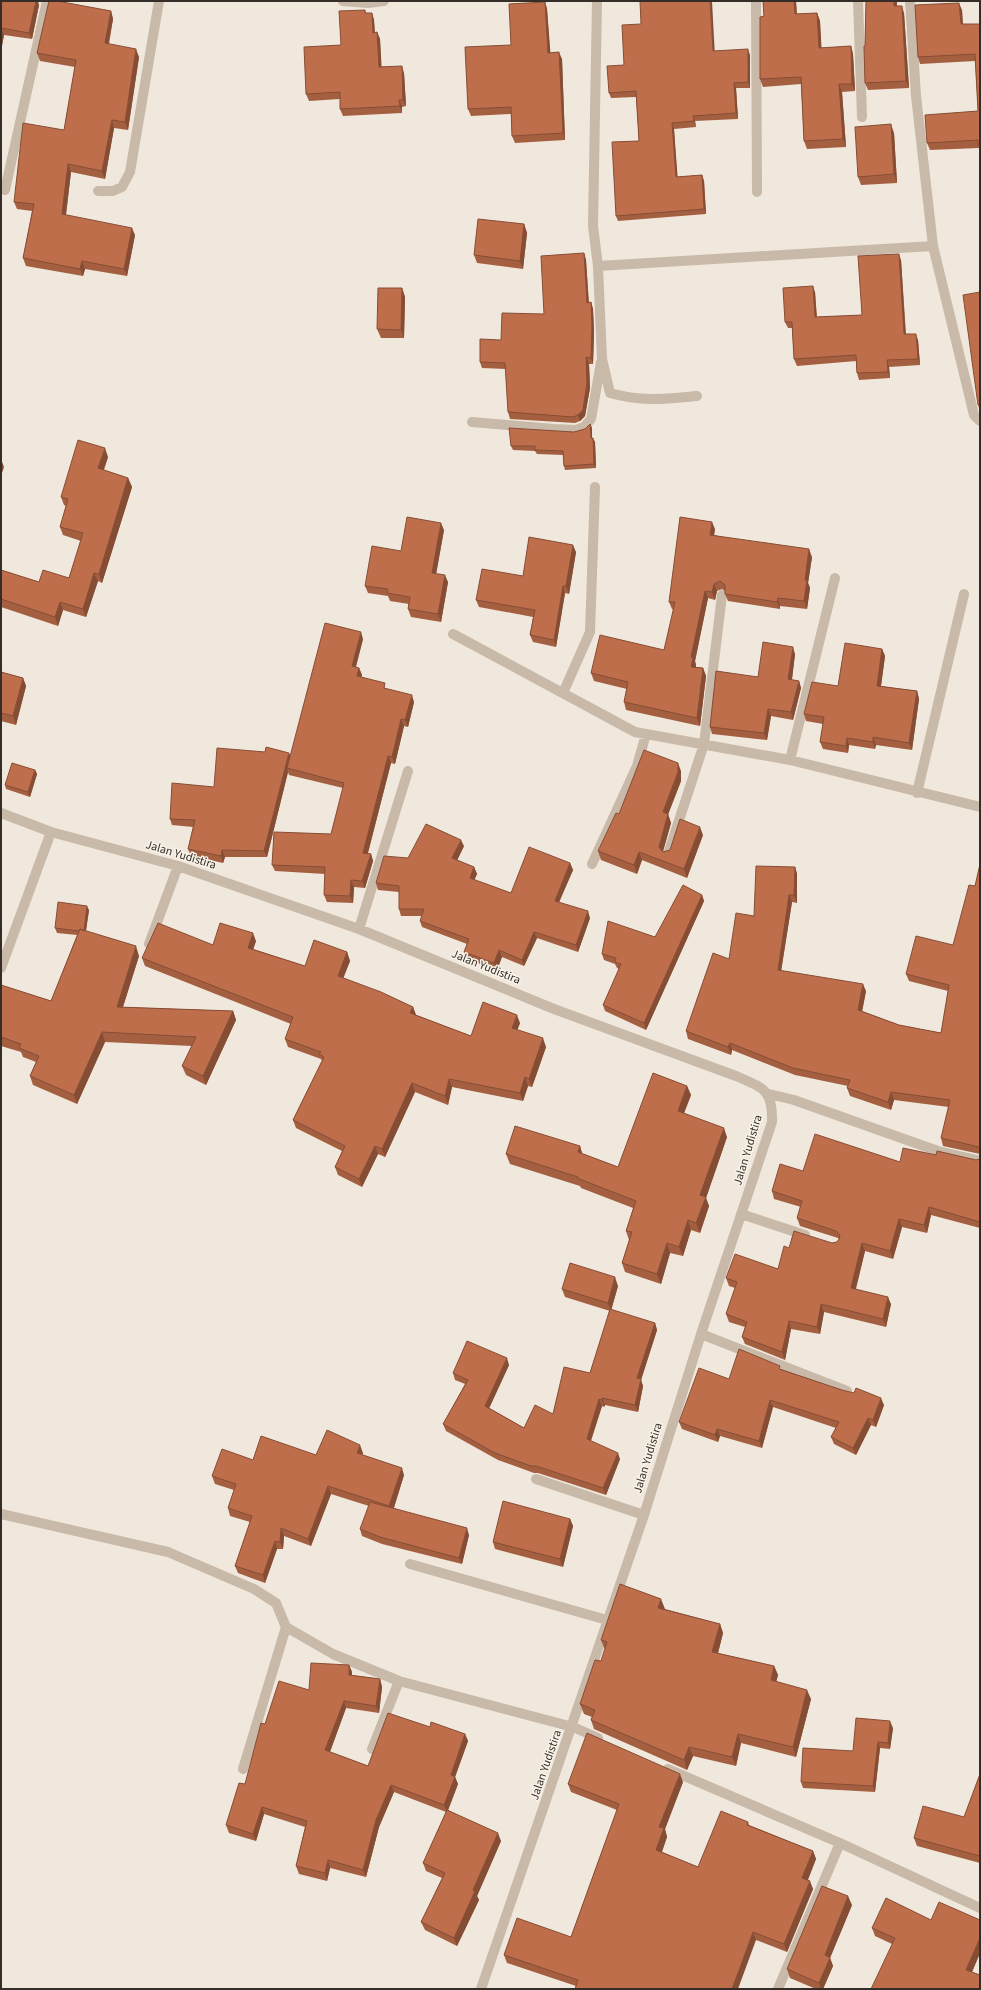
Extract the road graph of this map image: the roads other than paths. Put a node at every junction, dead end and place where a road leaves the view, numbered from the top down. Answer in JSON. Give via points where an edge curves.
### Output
{"nodes":[{"id":1,"x":47,"y":1,"type":"edge"},
{"id":2,"x":159,"y":1,"type":"edge"},
{"id":3,"x":343,"y":1,"type":"edge"},
{"id":4,"x":384,"y":1,"type":"edge"},
{"id":5,"x":598,"y":1,"type":"edge"},
{"id":6,"x":756,"y":1,"type":"edge"},
{"id":7,"x":858,"y":1,"type":"edge"},
{"id":8,"x":910,"y":1,"type":"edge"},
{"id":9,"x":368,"y":2,"type":"edge"},
{"id":10,"x":862,"y":117,"type":"dead end"},
{"id":11,"x":5,"y":190,"type":"dead end"},
{"id":12,"x":98,"y":191,"type":"dead end"},
{"id":13,"x":757,"y":192,"type":"dead end"},
{"id":14,"x":933,"y":246,"type":"junction"},
{"id":15,"x":598,"y":266,"type":"junction"},
{"id":16,"x":602,"y":359,"type":"junction"},
{"id":17,"x":697,"y":396,"type":"dead end"},
{"id":18,"x":980,"y":421,"type":"edge"},
{"id":19,"x":472,"y":422,"type":"dead end"},
{"id":20,"x":595,"y":487,"type":"dead end"},
{"id":21,"x":835,"y":578,"type":"dead end"},
{"id":22,"x":964,"y":594,"type":"dead end"},
{"id":23,"x":722,"y":595,"type":"edge"},
{"id":24,"x":453,"y":634,"type":"dead end"},
{"id":25,"x":563,"y":693,"type":"junction"},
{"id":26,"x":646,"y":734,"type":"junction"},
{"id":27,"x":704,"y":744,"type":"junction"},
{"id":28,"x":790,"y":760,"type":"junction"},
{"id":29,"x":408,"y":771,"type":"dead end"},
{"id":30,"x":917,"y":793,"type":"junction"},
{"id":31,"x":980,"y":807,"type":"edge"},
{"id":32,"x":1,"y":813,"type":"edge"},
{"id":33,"x":50,"y":832,"type":"junction"},
{"id":34,"x":668,"y":854,"type":"edge"},
{"id":35,"x":592,"y":864,"type":"dead end"},
{"id":36,"x":178,"y":866,"type":"junction"},
{"id":37,"x":359,"y":929,"type":"junction"},
{"id":38,"x":149,"y":944,"type":"edge"},
{"id":39,"x":1,"y":968,"type":"edge"},
{"id":40,"x":769,"y":1094,"type":"junction"},
{"id":41,"x":980,"y":1161,"type":"edge"},
{"id":42,"x":741,"y":1214,"type":"junction"},
{"id":43,"x":813,"y":1237,"type":"edge"},
{"id":44,"x":700,"y":1334,"type":"junction"},
{"id":45,"x":847,"y":1391,"type":"edge"},
{"id":46,"x":536,"y":1479,"type":"dead end"},
{"id":47,"x":1,"y":1514,"type":"edge"},
{"id":48,"x":644,"y":1515,"type":"junction"},
{"id":49,"x":410,"y":1564,"type":"dead end"},
{"id":50,"x":607,"y":1620,"type":"junction"},
{"id":51,"x":286,"y":1627,"type":"junction"},
{"id":52,"x":399,"y":1681,"type":"junction"},
{"id":53,"x":573,"y":1727,"type":"junction"},
{"id":54,"x":609,"y":1743,"type":"edge"},
{"id":55,"x":372,"y":1749,"type":"dead end"},
{"id":56,"x":660,"y":1766,"type":"edge"},
{"id":57,"x":243,"y":1768,"type":"dead end"},
{"id":58,"x":840,"y":1843,"type":"junction"},
{"id":59,"x":980,"y":1908,"type":"edge"},
{"id":60,"x":481,"y":1989,"type":"edge"},
{"id":61,"x":778,"y":1989,"type":"edge"}],
"edges":[{"from":1,"to":11,"type":"street"},
{"from":2,"to":12,"type":"street","via":[[130,172],[122,188]]},
{"from":3,"to":9,"type":"street"},
{"from":4,"to":9,"type":"street"},
{"from":5,"to":15,"type":"street","via":[[592,196]]},
{"from":6,"to":13,"type":"street"},
{"from":7,"to":10,"type":"street"},
{"from":8,"to":14,"type":"street","via":[[916,96]]},
{"from":14,"to":15,"type":"street"},
{"from":14,"to":18,"type":"street","via":[[974,415]]},
{"from":15,"to":16,"type":"street"},
{"from":16,"to":17,"type":"street","via":[[610,393],[633,399]]},
{"from":16,"to":19,"type":"street","via":[[591,419],[584,427],[576,430],[554,430]]},
{"from":20,"to":25,"type":"street","via":[[590,632]]},
{"from":21,"to":28,"type":"street"},
{"from":22,"to":30,"type":"street"},
{"from":23,"to":27,"type":"street"},
{"from":24,"to":25,"type":"street"},
{"from":25,"to":26,"type":"street","via":[[636,732]]},
{"from":26,"to":27,"type":"street"},
{"from":26,"to":35,"type":"street","via":[[637,766]]},
{"from":27,"to":28,"type":"street"},
{"from":27,"to":34,"type":"street"},
{"from":28,"to":30,"type":"street"},
{"from":29,"to":37,"type":"street"},
{"from":30,"to":31,"type":"street"},
{"from":32,"to":33,"type":"street","name":"Jalan Yudistira"},
{"from":33,"to":36,"type":"street","name":"Jalan Yudistira"},
{"from":33,"to":39,"type":"street"},
{"from":36,"to":37,"type":"street","name":"Jalan Yudistira"},
{"from":36,"to":38,"type":"street"},
{"from":37,"to":40,"type":"street","name":"Jalan Yudistira","via":[[562,1011],[736,1076],[757,1085]]},
{"from":40,"to":41,"type":"street","via":[[794,1100],[938,1151]]},
{"from":40,"to":42,"type":"street","name":"Jalan Yudistira","via":[[772,1122]]},
{"from":42,"to":43,"type":"street"},
{"from":42,"to":44,"type":"street","name":"Jalan Yudistira"},
{"from":44,"to":45,"type":"street"},
{"from":44,"to":48,"type":"street","name":"Jalan Yudistira"},
{"from":46,"to":48,"type":"street"},
{"from":47,"to":51,"type":"street","via":[[168,1552],[254,1589],[276,1603]]},
{"from":48,"to":50,"type":"street","name":"Jalan Yudistira"},
{"from":49,"to":50,"type":"street"},
{"from":50,"to":53,"type":"street","name":"Jalan Yudistira"},
{"from":51,"to":52,"type":"street","via":[[333,1654]]},
{"from":51,"to":57,"type":"street"},
{"from":52,"to":53,"type":"street"},
{"from":52,"to":55,"type":"street"},
{"from":53,"to":54,"type":"street"},
{"from":53,"to":60,"type":"street","name":"Jalan Yudistira"},
{"from":56,"to":58,"type":"street"},
{"from":58,"to":59,"type":"street"},
{"from":58,"to":61,"type":"street"}]}
